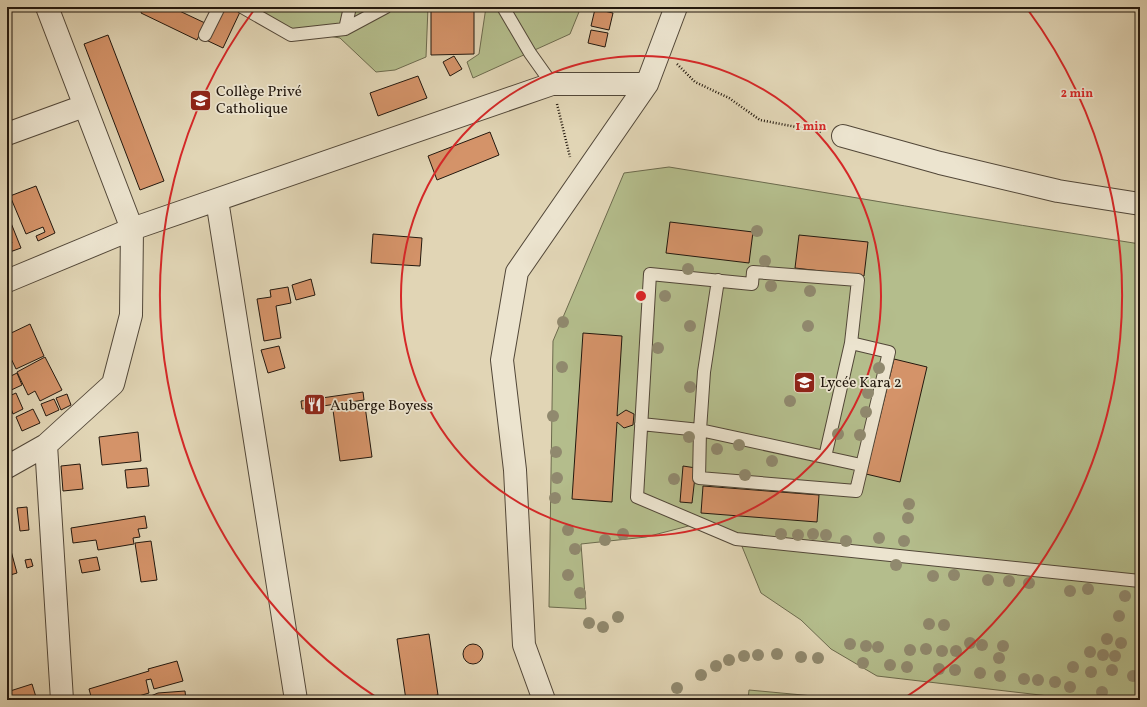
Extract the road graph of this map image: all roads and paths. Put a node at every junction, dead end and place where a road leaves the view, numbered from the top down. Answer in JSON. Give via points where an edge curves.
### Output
{"nodes":[{"id":1,"x":47,"y":7,"type":"edge"},
{"id":2,"x":219,"y":7,"type":"edge"},
{"id":3,"x":242,"y":7,"type":"edge"},
{"id":4,"x":350,"y":7,"type":"edge"},
{"id":5,"x":386,"y":7,"type":"edge"},
{"id":6,"x":503,"y":7,"type":"edge"},
{"id":7,"x":676,"y":7,"type":"edge"},
{"id":8,"x":345,"y":29,"type":"junction"},
{"id":9,"x":205,"y":35,"type":"dead end"},
{"id":10,"x":661,"y":48,"type":"junction"},
{"id":11,"x":552,"y":84,"type":"junction"},
{"id":12,"x":647,"y":84,"type":"junction"},
{"id":13,"x":84,"y":106,"type":"junction"},
{"id":14,"x":7,"y":134,"type":"edge"},
{"id":15,"x":843,"y":136,"type":"joint"},
{"id":16,"x":577,"y":185,"type":"junction"},
{"id":17,"x":217,"y":200,"type":"junction"},
{"id":18,"x":1140,"y":204,"type":"edge"},
{"id":19,"x":132,"y":229,"type":"junction"},
{"id":20,"x":718,"y":280,"type":"junction"},
{"id":21,"x":7,"y":281,"type":"edge"},
{"id":22,"x":851,"y":343,"type":"junction"},
{"id":23,"x":641,"y":424,"type":"junction"},
{"id":24,"x":700,"y":430,"type":"junction"},
{"id":25,"x":46,"y":445,"type":"junction"},
{"id":26,"x":825,"y":458,"type":"junction"},
{"id":27,"x":861,"y":465,"type":"junction"},
{"id":28,"x":7,"y":467,"type":"edge"},
{"id":29,"x":1140,"y":581,"type":"edge"},
{"id":30,"x":62,"y":700,"type":"edge"},
{"id":31,"x":296,"y":700,"type":"edge"},
{"id":32,"x":544,"y":700,"type":"edge"}],
"edges":[{"from":1,"to":13,"type":"street"},
{"from":2,"to":9,"type":"lane"},
{"from":3,"to":8,"type":"lane","via":[[291,35]]},
{"from":4,"to":8,"type":"lane"},
{"from":5,"to":8,"type":"lane"},
{"from":6,"to":11,"type":"lane"},
{"from":7,"to":10,"type":"street"},
{"from":10,"to":12,"type":"street"},
{"from":10,"to":15,"type":"path","via":[[695,82],[729,98],[760,120]]},
{"from":11,"to":12,"type":"street"},
{"from":11,"to":16,"type":"path"},
{"from":11,"to":17,"type":"street"},
{"from":12,"to":16,"type":"street"},
{"from":13,"to":14,"type":"street"},
{"from":13,"to":19,"type":"street"},
{"from":15,"to":18,"type":"street","via":[[940,163],[1058,191]]},
{"from":16,"to":32,"type":"street","via":[[517,272],[502,360],[515,470],[524,645]]},
{"from":17,"to":19,"type":"street"},
{"from":17,"to":31,"type":"street"},
{"from":19,"to":21,"type":"street"},
{"from":19,"to":25,"type":"street","via":[[131,315],[113,384]]},
{"from":20,"to":22,"type":"lane","via":[[752,284],[753,272],[858,280]]},
{"from":20,"to":23,"type":"lane","via":[[650,274]]},
{"from":20,"to":24,"type":"lane","via":[[704,372]]},
{"from":22,"to":26,"type":"lane"},
{"from":22,"to":27,"type":"lane","via":[[889,352]]},
{"from":23,"to":24,"type":"lane"},
{"from":23,"to":29,"type":"lane","via":[[637,497],[736,539]]},
{"from":24,"to":26,"type":"lane"},
{"from":24,"to":27,"type":"lane","via":[[699,478],[856,491]]},
{"from":25,"to":28,"type":"street"},
{"from":25,"to":30,"type":"street"},
{"from":26,"to":27,"type":"lane"}]}
